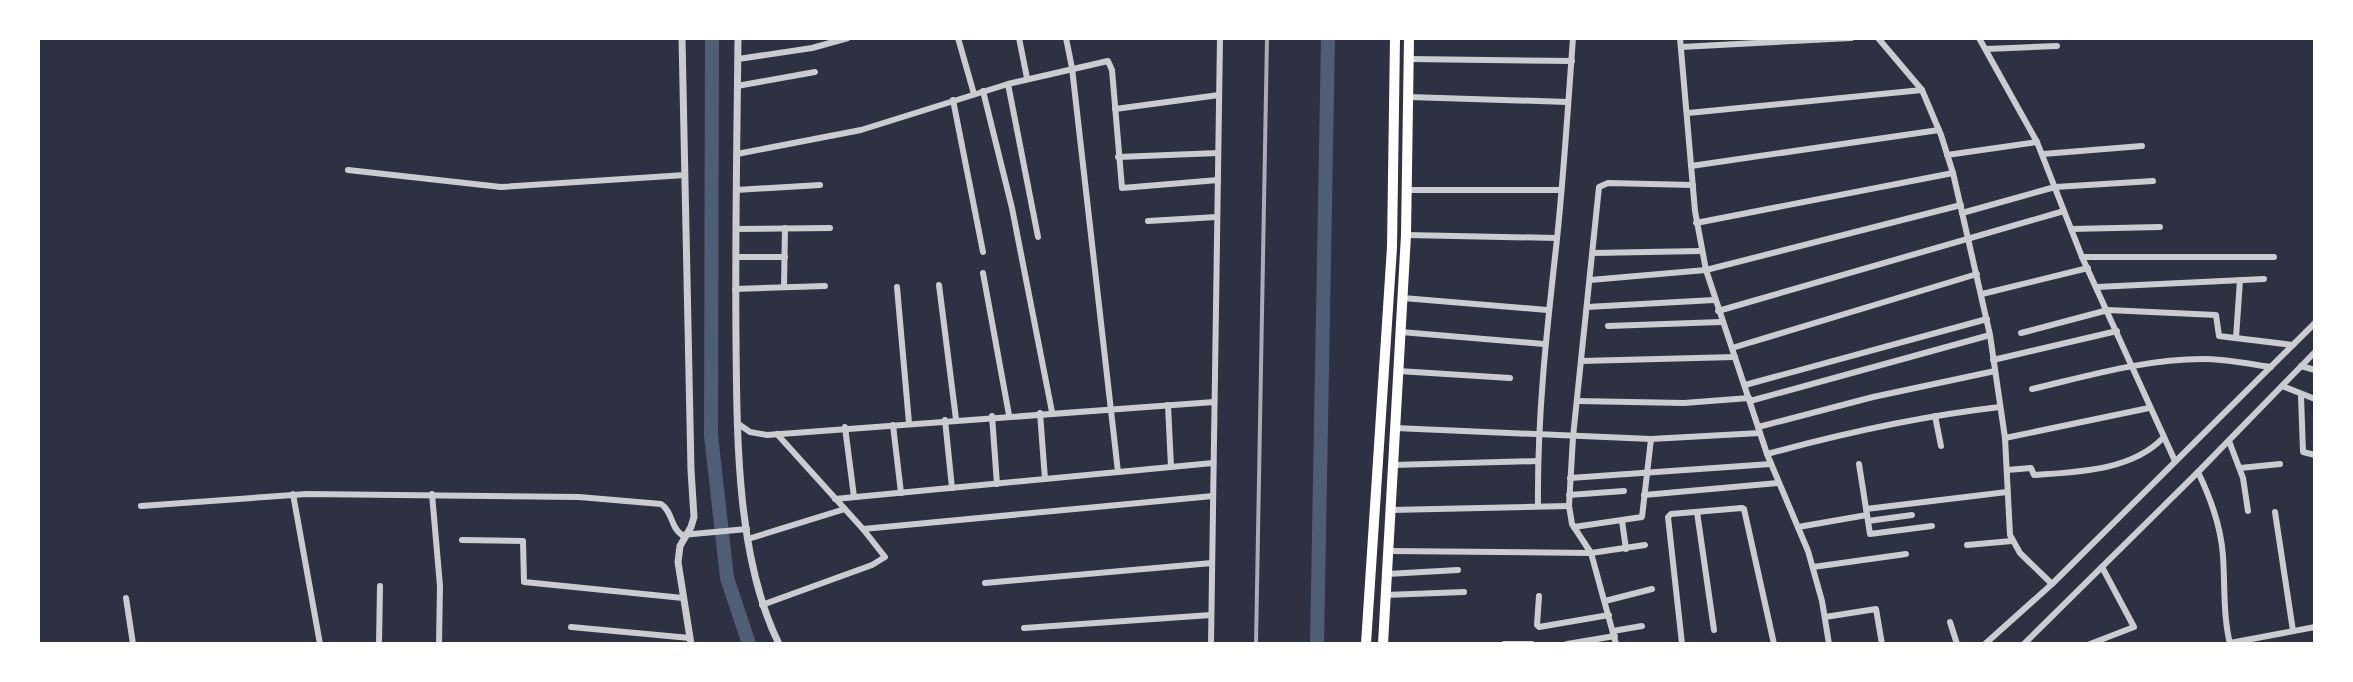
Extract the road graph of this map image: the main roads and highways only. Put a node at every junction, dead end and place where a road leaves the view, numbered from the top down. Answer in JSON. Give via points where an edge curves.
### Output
{"nodes":[{"id":1,"x":1395,"y":38,"type":"edge"},
{"id":2,"x":1409,"y":38,"type":"edge"},
{"id":3,"x":1379,"y":439,"type":"junction"},
{"id":4,"x":1395,"y":440,"type":"junction"},
{"id":5,"x":1366,"y":644,"type":"edge"},
{"id":6,"x":1383,"y":644,"type":"edge"}],
"edges":[{"from":1,"to":3,"type":"highway","via":[[1392,247]]},
{"from":2,"to":4,"type":"highway"},
{"from":3,"to":4,"type":"highway"},
{"from":3,"to":5,"type":"highway"},
{"from":4,"to":6,"type":"highway"}]}
